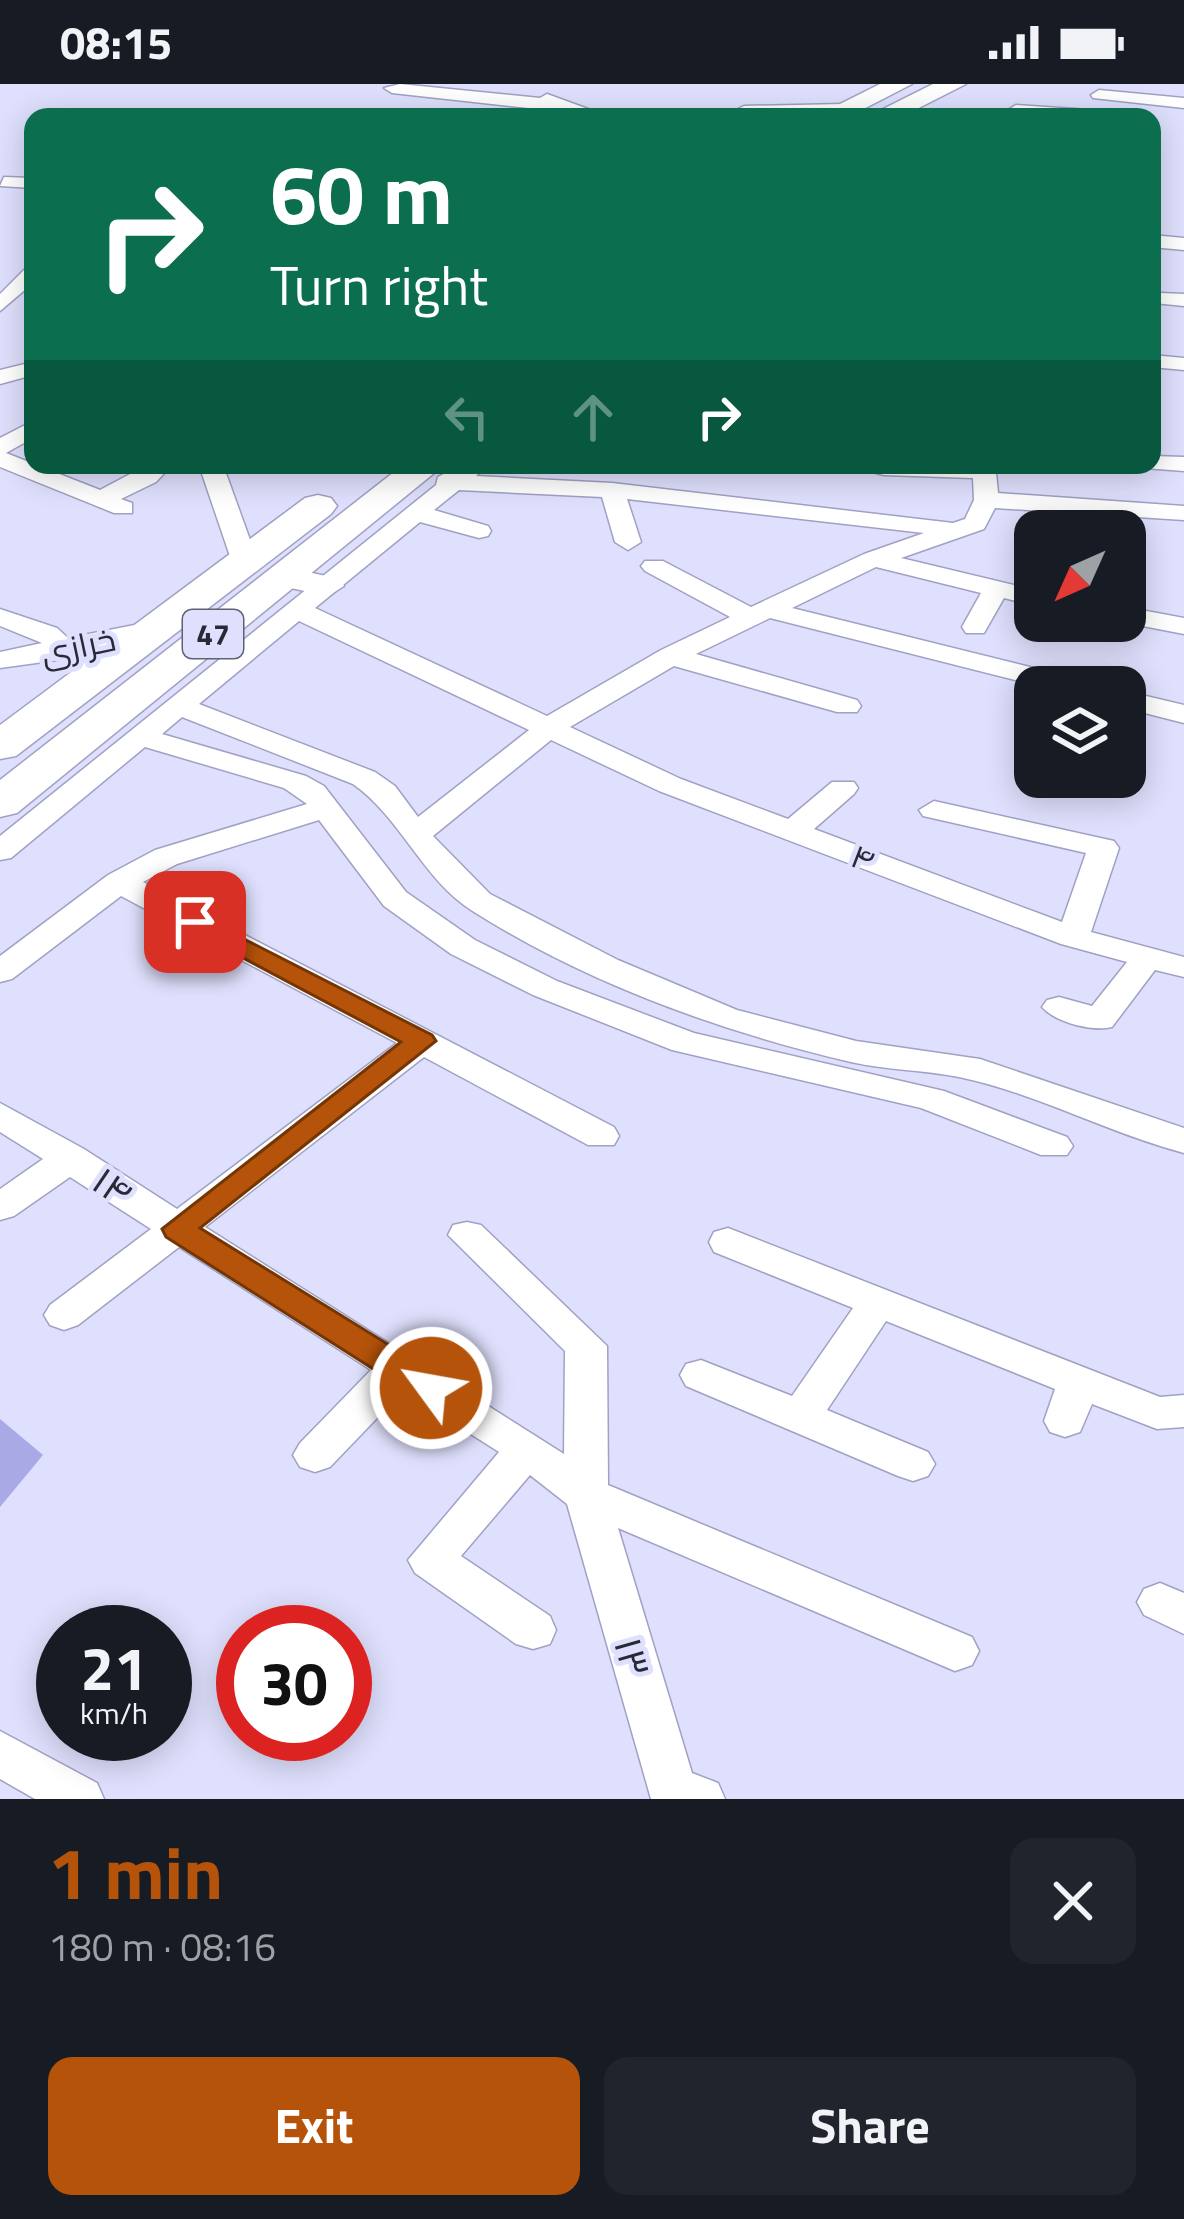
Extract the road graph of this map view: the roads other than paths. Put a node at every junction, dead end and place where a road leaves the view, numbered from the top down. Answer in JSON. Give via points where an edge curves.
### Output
{"nodes":[{"id":1,"x":502,"y":84,"type":"edge"},
{"id":2,"x":900,"y":84,"type":"edge"},
{"id":3,"x":954,"y":84,"type":"edge"},
{"id":4,"x":392,"y":88,"type":"dead end"},
{"id":5,"x":1099,"y":95,"type":"dead end"},
{"id":6,"x":1184,"y":103,"type":"edge"},
{"id":7,"x":564,"y":104,"type":"junction"},
{"id":8,"x":559,"y":108,"type":"edge"},
{"id":9,"x":576,"y":108,"type":"edge"},
{"id":10,"x":847,"y":108,"type":"edge"},
{"id":11,"x":900,"y":108,"type":"edge"},
{"id":12,"x":1027,"y":108,"type":"edge"},
{"id":13,"x":1077,"y":108,"type":"edge"},
{"id":14,"x":4,"y":182,"type":"dead end"},
{"id":15,"x":24,"y":183,"type":"edge"},
{"id":16,"x":24,"y":282,"type":"edge"},
{"id":17,"x":1161,"y":299,"type":"dead end"},
{"id":18,"x":1184,"y":300,"type":"edge"},
{"id":19,"x":0,"y":305,"type":"edge"},
{"id":20,"x":38,"y":474,"type":"edge"},
{"id":21,"x":151,"y":474,"type":"edge"},
{"id":22,"x":214,"y":474,"type":"edge"},
{"id":23,"x":988,"y":474,"type":"edge"},
{"id":24,"x":414,"y":481,"type":"edge"},
{"id":25,"x":612,"y":490,"type":"junction"},
{"id":26,"x":986,"y":500,"type":"junction"},
{"id":27,"x":1184,"y":513,"type":"edge"},
{"id":28,"x":952,"y":528,"type":"junction"},
{"id":29,"x":479,"y":531,"type":"dead end"},
{"id":30,"x":628,"y":542,"type":"dead end"},
{"id":31,"x":873,"y":559,"type":"junction"},
{"id":32,"x":244,"y":562,"type":"junction"},
{"id":33,"x":654,"y":566,"type":"dead end"},
{"id":34,"x":328,"y":586,"type":"joint"},
{"id":35,"x":994,"y":590,"type":"junction"},
{"id":36,"x":292,"y":594,"type":"junction"},
{"id":37,"x":1014,"y":594,"type":"edge"},
{"id":38,"x":759,"y":614,"type":"junction"},
{"id":39,"x":0,"y":617,"type":"edge"},
{"id":40,"x":1146,"y":619,"type":"edge"},
{"id":41,"x":1184,"y":626,"type":"edge"},
{"id":42,"x":975,"y":627,"type":"dead end"},
{"id":43,"x":155,"y":646,"type":"junction"},
{"id":44,"x":671,"y":656,"type":"junction"},
{"id":45,"x":0,"y":660,"type":"edge"},
{"id":46,"x":74,"y":668,"type":"junction"},
{"id":47,"x":1014,"y":673,"type":"edge"},
{"id":48,"x":1146,"y":701,"type":"edge"},
{"id":49,"x":1181,"y":705,"type":"edge"},
{"id":50,"x":178,"y":706,"type":"junction"},
{"id":51,"x":847,"y":706,"type":"dead end"},
{"id":52,"x":135,"y":718,"type":"junction"},
{"id":53,"x":551,"y":727,"type":"junction"},
{"id":54,"x":0,"y":746,"type":"edge"},
{"id":55,"x":843,"y":788,"type":"dead end"},
{"id":56,"x":0,"y":803,"type":"edge"},
{"id":57,"x":326,"y":808,"type":"junction"},
{"id":58,"x":934,"y":810,"type":"dead end"},
{"id":59,"x":793,"y":831,"type":"junction"},
{"id":60,"x":415,"y":836,"type":"junction"},
{"id":61,"x":0,"y":851,"type":"edge"},
{"id":62,"x":119,"y":882,"type":"junction"},
{"id":63,"x":1073,"y":937,"type":"junction"},
{"id":64,"x":1147,"y":958,"type":"junction"},
{"id":65,"x":1184,"y":967,"type":"edge"},
{"id":66,"x":0,"y":971,"type":"edge"},
{"id":67,"x":1059,"y":1007,"type":"dead end"},
{"id":68,"x":422,"y":1041,"type":"junction"},
{"id":69,"x":967,"y":1067,"type":"junction"},
{"id":70,"x":931,"y":1099,"type":"junction"},
{"id":71,"x":0,"y":1115,"type":"edge"},
{"id":72,"x":601,"y":1136,"type":"dead end"},
{"id":73,"x":1184,"y":1141,"type":"edge"},
{"id":74,"x":1054,"y":1146,"type":"dead end"},
{"id":75,"x":70,"y":1158,"type":"junction"},
{"id":76,"x":0,"y":1207,"type":"edge"},
{"id":77,"x":178,"y":1229,"type":"junction"},
{"id":78,"x":467,"y":1235,"type":"dead end"},
{"id":79,"x":728,"y":1242,"type":"dead end"},
{"id":80,"x":878,"y":1302,"type":"junction"},
{"id":81,"x":64,"y":1315,"type":"dead end"},
{"id":82,"x":399,"y":1368,"type":"junction"},
{"id":83,"x":701,"y":1375,"type":"dead end"},
{"id":84,"x":1184,"y":1411,"type":"edge"},
{"id":85,"x":800,"y":1417,"type":"junction"},
{"id":86,"x":527,"y":1449,"type":"junction"},
{"id":87,"x":315,"y":1455,"type":"dead end"},
{"id":88,"x":913,"y":1464,"type":"dead end"},
{"id":89,"x":586,"y":1496,"type":"junction"},
{"id":90,"x":533,"y":1630,"type":"dead end"},
{"id":91,"x":955,"y":1651,"type":"dead end"},
{"id":92,"x":0,"y":1753,"type":"edge"},
{"id":93,"x":79,"y":1799,"type":"edge"},
{"id":94,"x":700,"y":1799,"type":"edge"}],
"edges":[{"from":1,"to":7,"type":"street"},
{"from":2,"to":10,"type":"highway"},
{"from":3,"to":11,"type":"highway"},
{"from":4,"to":7,"type":"street"},
{"from":5,"to":6,"type":"street"},
{"from":7,"to":8,"type":"street"},
{"from":7,"to":9,"type":"street"},
{"from":12,"to":13,"type":"street"},
{"from":14,"to":15,"type":"street"},
{"from":16,"to":19,"type":"street"},
{"from":17,"to":18,"type":"street"},
{"from":20,"to":21,"type":"street","via":[[111,503]]},
{"from":22,"to":32,"type":"street"},
{"from":23,"to":26,"type":"street"},
{"from":24,"to":25,"type":"street"},
{"from":24,"to":29,"type":"street"},
{"from":24,"to":32,"type":"highway","number":"47"},
{"from":24,"to":34,"type":"street"},
{"from":24,"to":36,"type":"highway","number":"47"},
{"from":25,"to":28,"type":"street"},
{"from":25,"to":30,"type":"street"},
{"from":26,"to":27,"type":"street"},
{"from":26,"to":28,"type":"street","via":[[975,524]]},
{"from":28,"to":31,"type":"street"},
{"from":31,"to":35,"type":"street"},
{"from":31,"to":38,"type":"street"},
{"from":32,"to":43,"type":"highway","number":"47"},
{"from":33,"to":38,"type":"street"},
{"from":34,"to":36,"type":"main road"},
{"from":35,"to":37,"type":"street"},
{"from":35,"to":42,"type":"street"},
{"from":36,"to":43,"type":"highway","number":"47"},
{"from":36,"to":50,"type":"street"},
{"from":36,"to":53,"type":"street","name":"۴"},
{"from":38,"to":44,"type":"street"},
{"from":38,"to":47,"type":"street"},
{"from":39,"to":46,"type":"street","via":[[48,634]]},
{"from":40,"to":41,"type":"street"},
{"from":43,"to":46,"type":"highway","number":"47"},
{"from":43,"to":52,"type":"highway","number":"47"},
{"from":44,"to":51,"type":"street"},
{"from":44,"to":53,"type":"street"},
{"from":45,"to":46,"type":"street","name":"خرازی"},
{"from":46,"to":52,"type":"highway","via":[[120,683],[132,694]]},
{"from":46,"to":54,"type":"highway","number":"47"},
{"from":48,"to":49,"type":"street"},
{"from":50,"to":52,"type":"street"},
{"from":50,"to":60,"type":"street","via":[[364,778]]},
{"from":52,"to":56,"type":"highway","number":"47"},
{"from":52,"to":57,"type":"street","via":[[295,782]]},
{"from":52,"to":61,"type":"street"},
{"from":53,"to":59,"type":"street","name":"۴","via":[[670,785]]},
{"from":53,"to":60,"type":"street"},
{"from":55,"to":59,"type":"street"},
{"from":57,"to":62,"type":"street","via":[[214,840]]},
{"from":57,"to":70,"type":"street","via":[[395,898],[463,946],[545,988],[684,1042]]},
{"from":58,"to":63,"type":"street","via":[[1103,848]]},
{"from":59,"to":63,"type":"street","name":"۴"},
{"from":60,"to":69,"type":"street","via":[[479,901],[725,1018],[856,1052]]},
{"from":62,"to":66,"type":"street"},
{"from":62,"to":68,"type":"street"},
{"from":63,"to":64,"type":"street","name":"۴"},
{"from":64,"to":65,"type":"street","name":"۴"},
{"from":64,"to":67,"type":"street","via":[[1100,1019]]},
{"from":68,"to":72,"type":"street"},
{"from":68,"to":77,"type":"street"},
{"from":69,"to":70,"type":"street"},
{"from":69,"to":73,"type":"street"},
{"from":70,"to":74,"type":"street"},
{"from":71,"to":75,"type":"street","name":"۱۴"},
{"from":75,"to":76,"type":"street"},
{"from":75,"to":77,"type":"street","name":"۱۴"},
{"from":77,"to":81,"type":"street"},
{"from":77,"to":82,"type":"street","name":"۱۴"},
{"from":78,"to":89,"type":"street","via":[[586,1346]]},
{"from":79,"to":80,"type":"street"},
{"from":80,"to":84,"type":"street","via":[[1072,1402]]},
{"from":80,"to":85,"type":"street"},
{"from":82,"to":86,"type":"street","name":"۱۴"},
{"from":82,"to":87,"type":"street"},
{"from":83,"to":85,"type":"street"},
{"from":85,"to":88,"type":"street"},
{"from":86,"to":89,"type":"street","name":"۱۴"},
{"from":86,"to":90,"type":"street","via":[[431,1560]]},
{"from":89,"to":91,"type":"street","name":"۱۴"},
{"from":89,"to":94,"type":"street","name":"۱۳","via":[[671,1788]]},
{"from":92,"to":93,"type":"street"}]}
